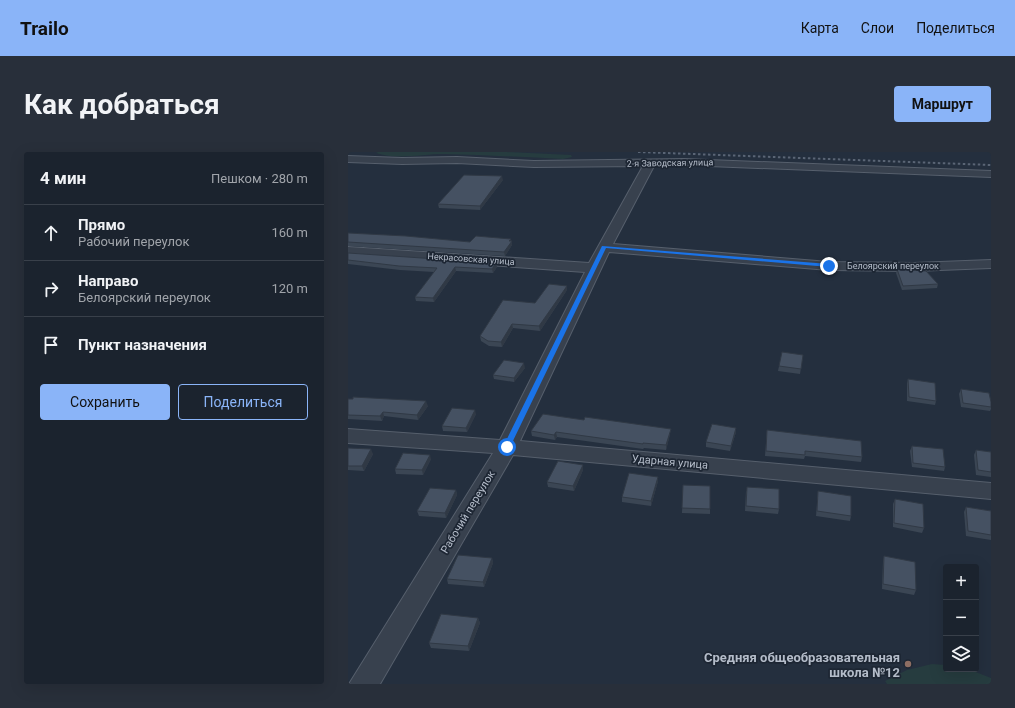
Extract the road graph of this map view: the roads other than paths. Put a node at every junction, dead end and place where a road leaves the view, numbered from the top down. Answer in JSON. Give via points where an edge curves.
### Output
{"nodes":[{"id":1,"x":348,"y":159,"type":"edge"},
{"id":2,"x":650,"y":164,"type":"junction"},
{"id":3,"x":991,"y":174,"type":"edge"},
{"id":4,"x":604,"y":247,"type":"junction"},
{"id":5,"x":348,"y":251,"type":"edge"},
{"id":6,"x":991,"y":264,"type":"edge"},
{"id":7,"x":595,"y":268,"type":"junction"},
{"id":8,"x":348,"y":436,"type":"edge"},
{"id":9,"x":507,"y":447,"type":"junction"},
{"id":10,"x":991,"y":491,"type":"edge"},
{"id":11,"x":364,"y":684,"type":"edge"}],
"edges":[{"from":1,"to":2,"type":"street","name":"2-я Заводская улица"},
{"from":2,"to":3,"type":"street","name":"2-я Заводская улица","via":[[713,162]]},
{"from":2,"to":4,"type":"street","name":"Рабочий переулок"},
{"from":4,"to":6,"type":"street","name":"Белоярский переулок","via":[[829,266],[914,267]]},
{"from":4,"to":7,"type":"street","name":"Рабочий переулок"},
{"from":5,"to":7,"type":"street","name":"Некрасовская улица"},
{"from":7,"to":9,"type":"street","name":"Рабочий переулок"},
{"from":8,"to":9,"type":"street","name":"Ударная улица"},
{"from":9,"to":10,"type":"street","name":"Ударная улица"},
{"from":9,"to":11,"type":"street","name":"Рабочий переулок"}]}
